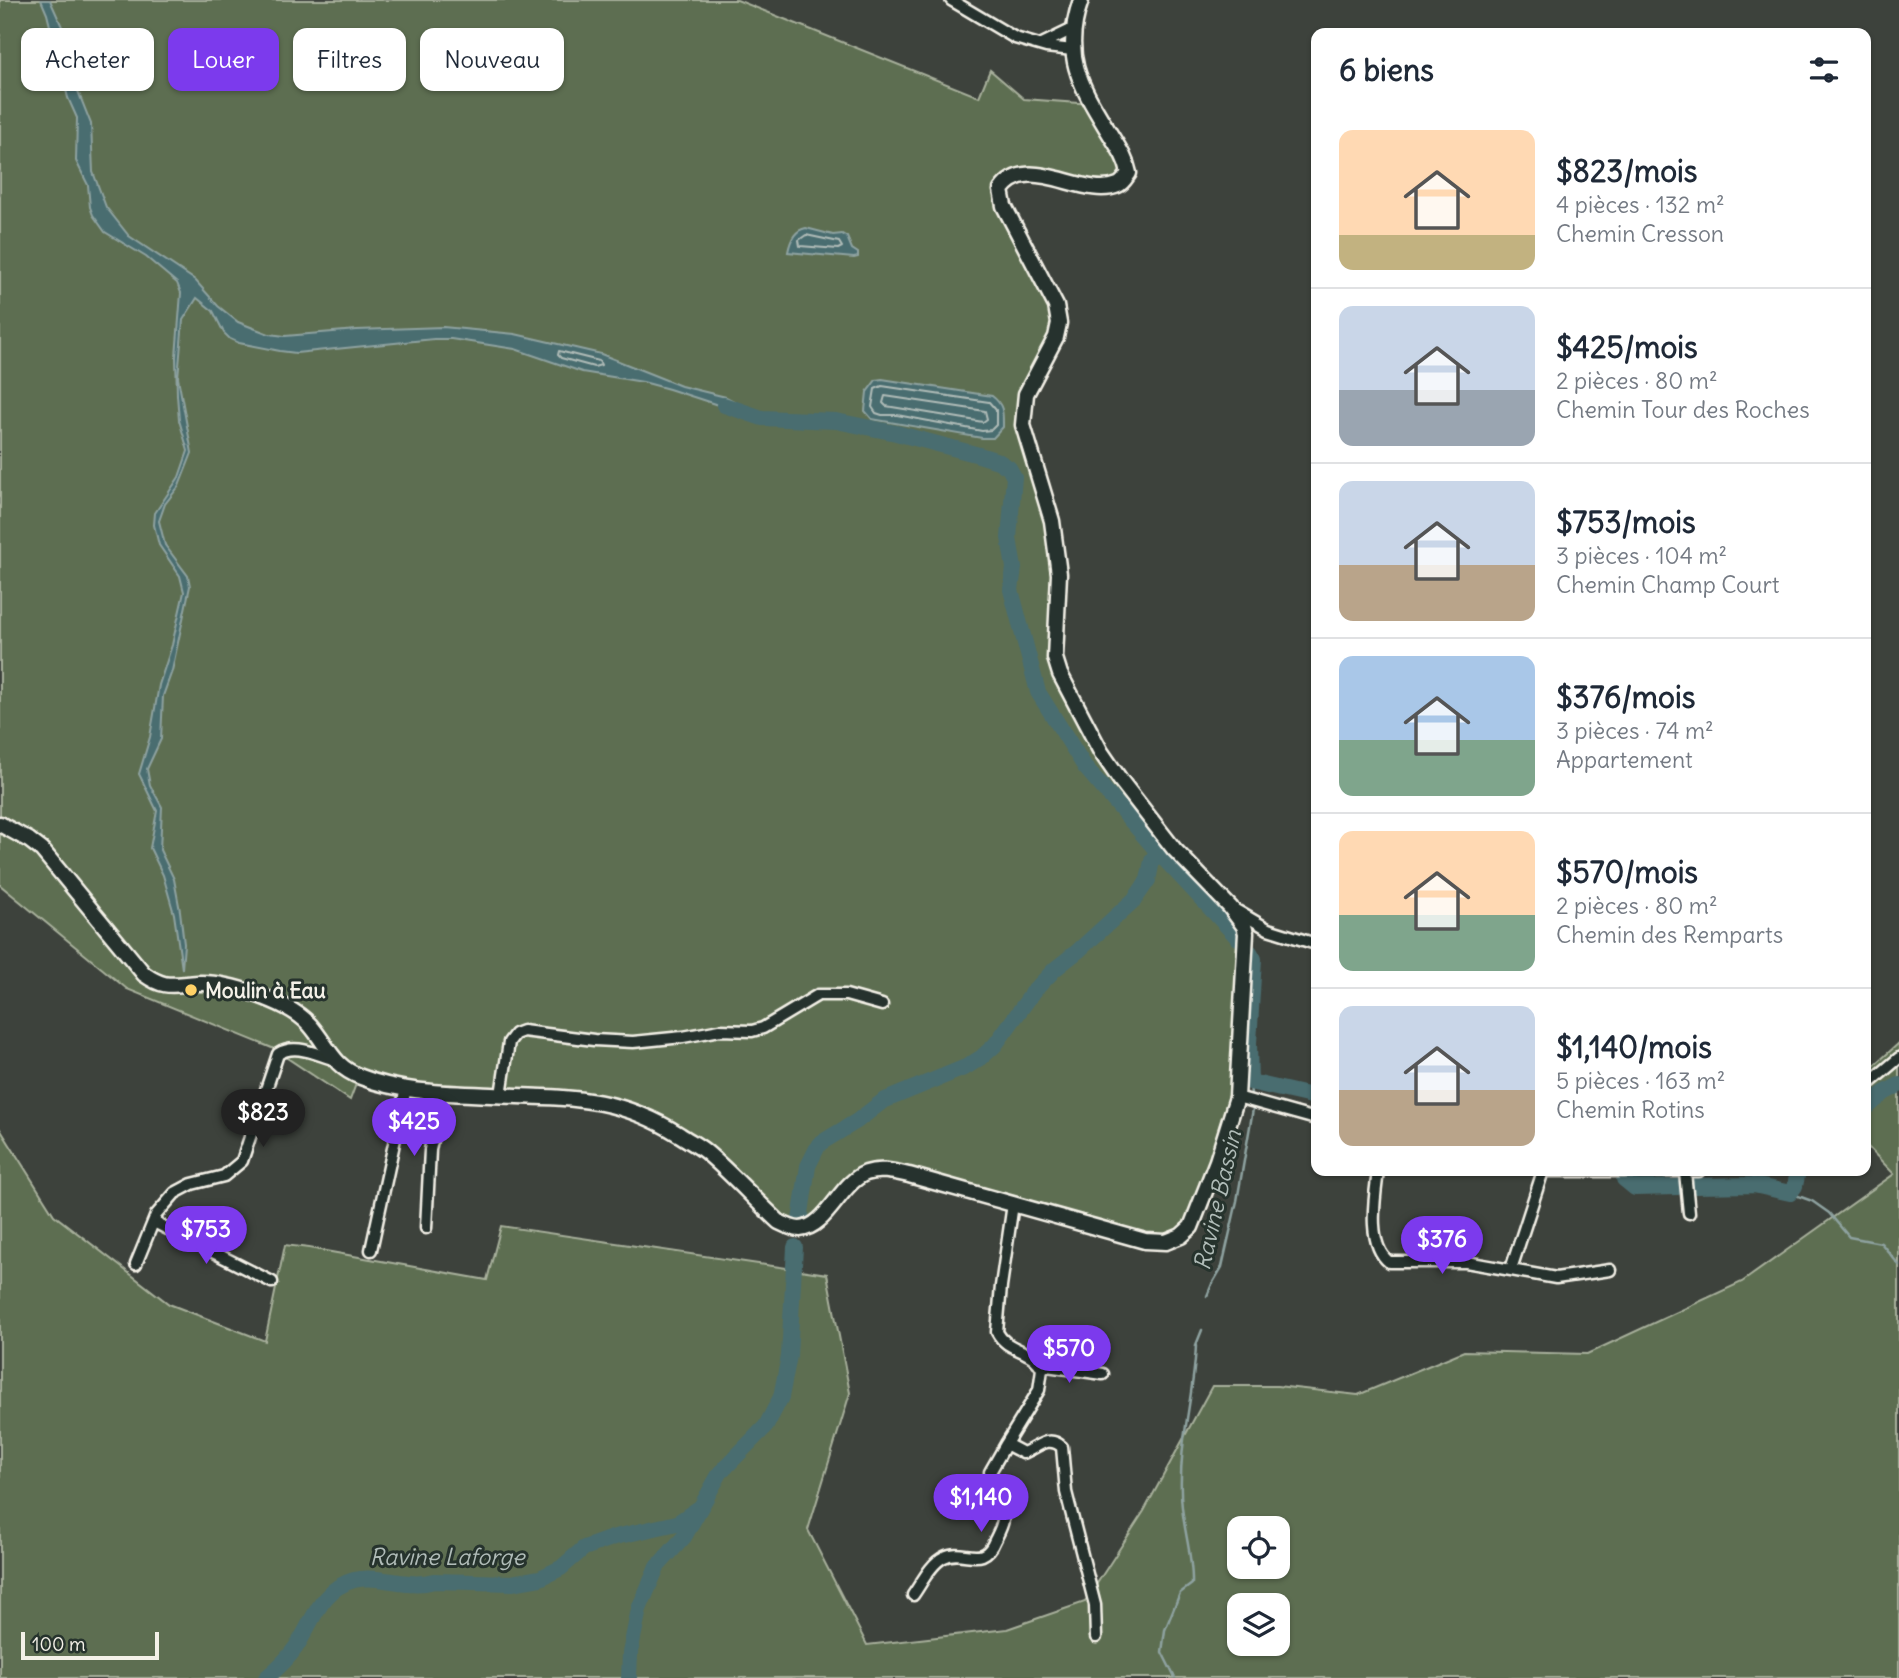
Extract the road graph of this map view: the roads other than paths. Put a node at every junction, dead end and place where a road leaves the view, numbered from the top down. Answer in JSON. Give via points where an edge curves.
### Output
{"nodes":[{"id":1,"x":951,"y":0,"type":"edge"},
{"id":2,"x":1081,"y":0,"type":"edge"},
{"id":3,"x":1073,"y":29,"type":"junction"},
{"id":4,"x":1040,"y":45,"type":"junction"},
{"id":5,"x":1073,"y":50,"type":"junction"},
{"id":6,"x":0,"y":824,"type":"edge"},
{"id":7,"x":1230,"y":907,"type":"junction"},
{"id":8,"x":1311,"y":942,"type":"edge"},
{"id":9,"x":882,"y":1005,"type":"dead end"},
{"id":10,"x":1899,"y":1058,"type":"edge"},
{"id":11,"x":333,"y":1059,"type":"junction"},
{"id":12,"x":1871,"y":1082,"type":"edge"},
{"id":13,"x":406,"y":1088,"type":"junction"},
{"id":14,"x":442,"y":1093,"type":"junction"},
{"id":15,"x":501,"y":1095,"type":"junction"},
{"id":16,"x":1237,"y":1097,"type":"junction"},
{"id":17,"x":1311,"y":1118,"type":"edge"},
{"id":18,"x":1378,"y":1176,"type":"edge"},
{"id":19,"x":1541,"y":1176,"type":"edge"},
{"id":20,"x":1685,"y":1176,"type":"edge"},
{"id":21,"x":1013,"y":1204,"type":"junction"},
{"id":22,"x":1689,"y":1213,"type":"dead end"},
{"id":23,"x":155,"y":1218,"type":"junction"},
{"id":24,"x":426,"y":1228,"type":"dead end"},
{"id":25,"x":371,"y":1250,"type":"dead end"},
{"id":26,"x":136,"y":1264,"type":"dead end"},
{"id":27,"x":1511,"y":1269,"type":"junction"},
{"id":28,"x":1610,"y":1269,"type":"dead end"},
{"id":29,"x":272,"y":1282,"type":"dead end"},
{"id":30,"x":1040,"y":1365,"type":"junction"},
{"id":31,"x":1103,"y":1374,"type":"dead end"},
{"id":32,"x":1006,"y":1444,"type":"junction"},
{"id":33,"x":913,"y":1595,"type":"dead end"},
{"id":34,"x":1096,"y":1637,"type":"dead end"}],
"edges":[{"from":1,"to":4,"type":"street","via":[[1015,38]]},
{"from":2,"to":3,"type":"street"},
{"from":3,"to":4,"type":"street"},
{"from":3,"to":5,"type":"street"},
{"from":4,"to":5,"type":"street"},
{"from":5,"to":7,"type":"street","via":[[1082,86],[1127,161],[1129,173],[1120,184],[1101,188],[1045,175],[1017,177],[1001,190],[1004,206],[1056,306],[1059,323],[1026,394],[1023,425],[1052,521],[1059,574],[1055,658],[1101,752],[1166,841]]},
{"from":6,"to":11,"type":"street","via":[[42,850],[150,979],[167,985],[199,983],[239,989],[275,1002],[305,1021]]},
{"from":7,"to":8,"type":"street","via":[[1268,929]]},
{"from":7,"to":16,"type":"street","via":[[1244,926],[1247,942]]},
{"from":9,"to":15,"type":"street","via":[[846,995],[818,995],[752,1031],[720,1030],[633,1042],[523,1031],[509,1042]]},
{"from":10,"to":12,"type":"street"},
{"from":11,"to":13,"type":"street","via":[[363,1078]]},
{"from":11,"to":23,"type":"street","via":[[298,1049],[278,1054],[242,1161],[225,1176],[176,1193]]},
{"from":13,"to":14,"type":"street"},
{"from":13,"to":25,"type":"street"},
{"from":14,"to":15,"type":"street"},
{"from":14,"to":24,"type":"street","via":[[430,1150]]},
{"from":15,"to":21,"type":"street","via":[[586,1099],[625,1107],[660,1122],[705,1151],[779,1222],[792,1228],[819,1219],[853,1180],[877,1171],[909,1175]]},
{"from":16,"to":17,"type":"street"},
{"from":16,"to":21,"type":"street","via":[[1191,1227],[1181,1236],[1166,1242],[1145,1241]]},
{"from":18,"to":27,"type":"street","via":[[1376,1235],[1389,1262],[1448,1260]]},
{"from":19,"to":27,"type":"street"},
{"from":20,"to":22,"type":"street"},
{"from":21,"to":30,"type":"street","via":[[997,1332],[1007,1346]]},
{"from":23,"to":26,"type":"street"},
{"from":23,"to":29,"type":"street"},
{"from":27,"to":28,"type":"street","via":[[1556,1278]]},
{"from":30,"to":31,"type":"street"},
{"from":30,"to":32,"type":"street","via":[[1039,1390]]},
{"from":32,"to":33,"type":"street","via":[[990,1472],[1003,1522],[991,1550],[978,1556],[943,1557]]},
{"from":32,"to":34,"type":"street","via":[[1023,1454],[1044,1442],[1062,1447],[1066,1492],[1094,1605]]}]}
